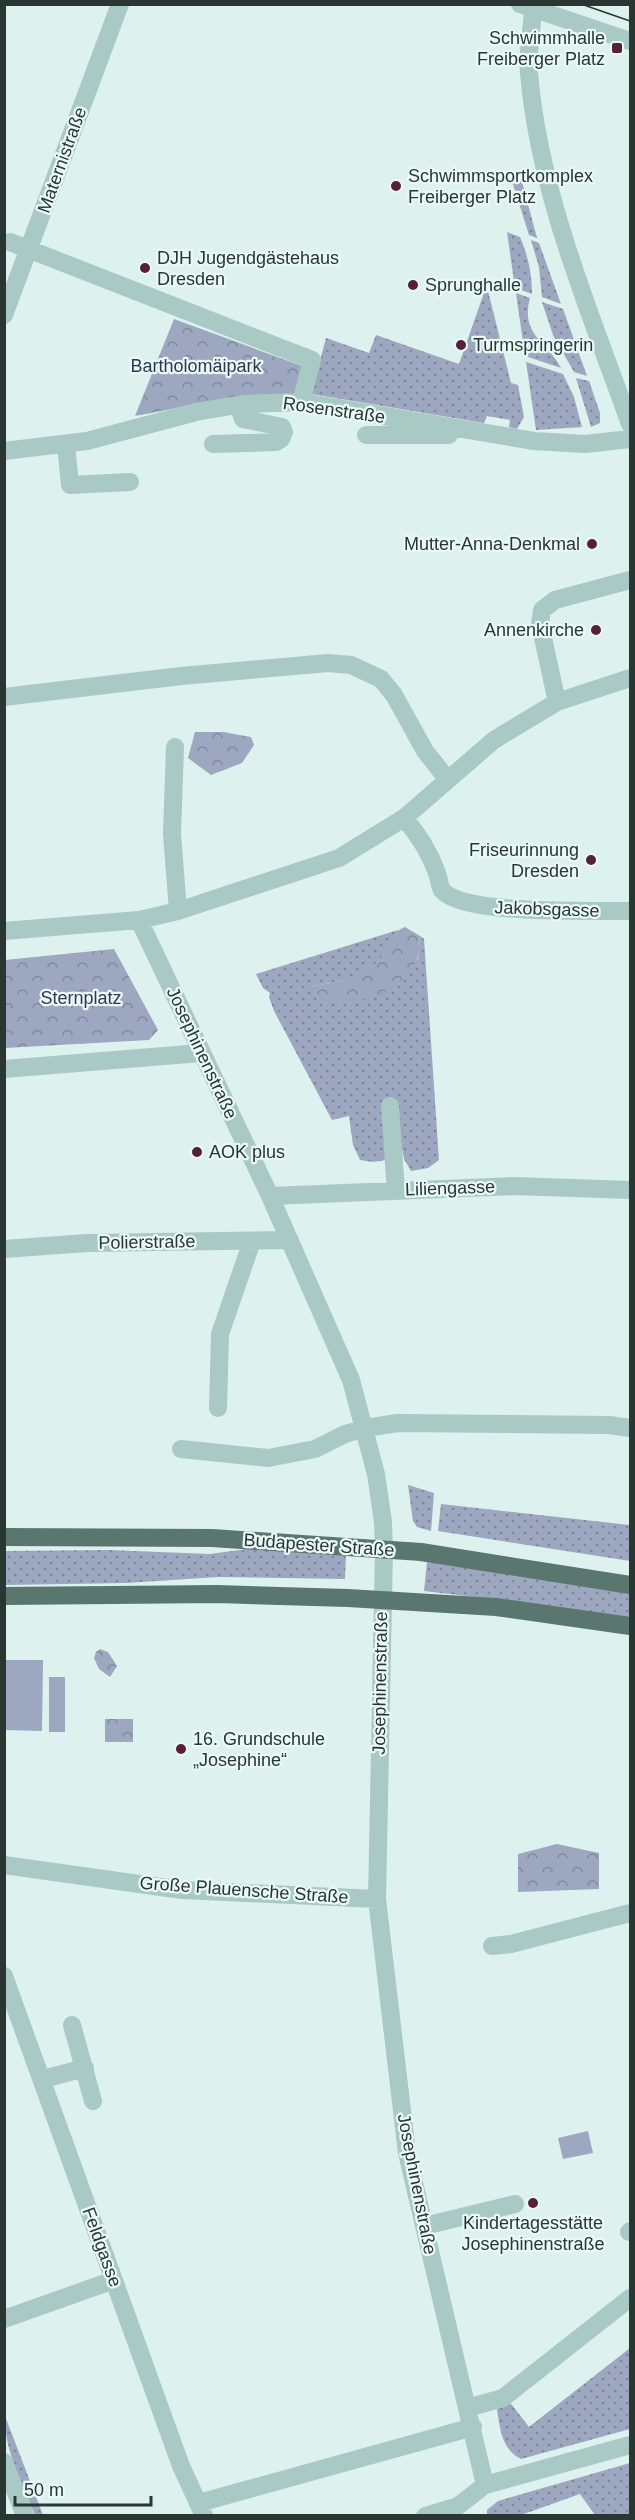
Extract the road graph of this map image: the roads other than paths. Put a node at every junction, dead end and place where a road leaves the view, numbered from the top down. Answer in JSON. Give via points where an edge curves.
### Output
{"nodes":[{"id":1,"x":120,"y":4,"type":"edge"},
{"id":2,"x":529,"y":6,"type":"edge"},
{"id":3,"x":630,"y":41,"type":"edge"},
{"id":4,"x":10,"y":242,"type":"dead end"},
{"id":5,"x":28,"y":249,"type":"junction"},
{"id":6,"x":4,"y":315,"type":"edge"},
{"id":7,"x":301,"y":402,"type":"junction"},
{"id":8,"x":238,"y":405,"type":"junction"},
{"id":9,"x":630,"y":424,"type":"edge"},
{"id":10,"x":462,"y":430,"type":"junction"},
{"id":11,"x":366,"y":435,"type":"dead end"},
{"id":12,"x":630,"y":440,"type":"edge"},
{"id":13,"x":213,"y":444,"type":"dead end"},
{"id":14,"x":66,"y":445,"type":"junction"},
{"id":15,"x":4,"y":452,"type":"edge"},
{"id":16,"x":130,"y":482,"type":"dead end"},
{"id":17,"x":630,"y":580,"type":"edge"},
{"id":18,"x":630,"y":678,"type":"edge"},
{"id":19,"x":4,"y":697,"type":"edge"},
{"id":20,"x":557,"y":702,"type":"junction"},
{"id":21,"x":175,"y":747,"type":"dead end"},
{"id":22,"x":448,"y":780,"type":"junction"},
{"id":23,"x":404,"y":818,"type":"junction"},
{"id":24,"x":178,"y":911,"type":"junction"},
{"id":25,"x":630,"y":911,"type":"edge"},
{"id":26,"x":139,"y":920,"type":"junction"},
{"id":27,"x":4,"y":931,"type":"edge"},
{"id":28,"x":201,"y":1053,"type":"junction"},
{"id":29,"x":4,"y":1069,"type":"edge"},
{"id":30,"x":390,"y":1106,"type":"dead end"},
{"id":31,"x":630,"y":1190,"type":"edge"},
{"id":32,"x":396,"y":1191,"type":"junction"},
{"id":33,"x":270,"y":1196,"type":"junction"},
{"id":34,"x":290,"y":1240,"type":"junction"},
{"id":35,"x":252,"y":1241,"type":"junction"},
{"id":36,"x":4,"y":1249,"type":"edge"},
{"id":37,"x":218,"y":1408,"type":"dead end"},
{"id":38,"x":364,"y":1428,"type":"junction"},
{"id":39,"x":630,"y":1428,"type":"edge"},
{"id":40,"x":181,"y":1449,"type":"dead end"},
{"id":41,"x":4,"y":1537,"type":"edge"},
{"id":42,"x":384,"y":1550,"type":"junction"},
{"id":43,"x":630,"y":1585,"type":"edge"},
{"id":44,"x":4,"y":1596,"type":"edge"},
{"id":45,"x":382,"y":1600,"type":"junction"},
{"id":46,"x":630,"y":1626,"type":"edge"},
{"id":47,"x":4,"y":1865,"type":"edge"},
{"id":48,"x":376,"y":1899,"type":"junction"},
{"id":49,"x":630,"y":1913,"type":"edge"},
{"id":50,"x":492,"y":1946,"type":"dead end"},
{"id":51,"x":4,"y":1976,"type":"edge"},
{"id":52,"x":72,"y":2025,"type":"dead end"},
{"id":53,"x":85,"y":2068,"type":"junction"},
{"id":54,"x":43,"y":2079,"type":"junction"},
{"id":55,"x":93,"y":2101,"type":"dead end"},
{"id":56,"x":515,"y":2204,"type":"dead end"},
{"id":57,"x":424,"y":2226,"type":"junction"},
{"id":58,"x":114,"y":2280,"type":"junction"},
{"id":59,"x":630,"y":2298,"type":"edge"},
{"id":60,"x":4,"y":2319,"type":"edge"},
{"id":61,"x":467,"y":2408,"type":"junction"},
{"id":62,"x":472,"y":2427,"type":"junction"},
{"id":63,"x":630,"y":2445,"type":"edge"},
{"id":64,"x":4,"y":2462,"type":"edge"},
{"id":65,"x":485,"y":2485,"type":"junction"},
{"id":66,"x":201,"y":2509,"type":"edge"},
{"id":67,"x":460,"y":2511,"type":"edge"},
{"id":68,"x":25,"y":2516,"type":"edge"},
{"id":69,"x":424,"y":2516,"type":"edge"}],
"edges":[{"from":1,"to":5,"type":"street","name":"Maternistraße"},
{"from":2,"to":3,"type":"street"},
{"from":2,"to":9,"type":"street","via":[[529,72],[543,155],[566,246]]},
{"from":4,"to":5,"type":"street"},
{"from":5,"to":6,"type":"street","name":"Maternistraße"},
{"from":5,"to":7,"type":"street","via":[[312,360]]},
{"from":7,"to":8,"type":"street","name":"Rosenstraße"},
{"from":7,"to":10,"type":"street","name":"Rosenstraße"},
{"from":8,"to":13,"type":"street","via":[[243,419],[282,427],[281,439]]},
{"from":8,"to":14,"type":"street","name":"Rosenstraße"},
{"from":10,"to":11,"type":"street","via":[[444,437]]},
{"from":10,"to":12,"type":"street","name":"Rosenstraße","via":[[523,440],[585,444]]},
{"from":14,"to":15,"type":"street","name":"Rosenstraße"},
{"from":14,"to":16,"type":"street","via":[[70,485]]},
{"from":17,"to":20,"type":"street","via":[[555,600],[542,610],[540,624]]},
{"from":18,"to":20,"type":"street"},
{"from":19,"to":22,"type":"street","via":[[260,669],[328,663],[351,665],[381,679],[425,751]]},
{"from":20,"to":22,"type":"street","via":[[494,740]]},
{"from":21,"to":24,"type":"street","via":[[172,834]]},
{"from":22,"to":23,"type":"street"},
{"from":23,"to":24,"type":"street","via":[[339,858]]},
{"from":23,"to":25,"type":"street","name":"Jakobsgasse","via":[[417,832],[438,873],[441,889],[453,898],[490,908]]},
{"from":24,"to":26,"type":"street"},
{"from":26,"to":27,"type":"street"},
{"from":26,"to":28,"type":"street","name":"Josephinenstraße"},
{"from":28,"to":29,"type":"street"},
{"from":28,"to":33,"type":"street","name":"Josephinenstraße"},
{"from":30,"to":32,"type":"street"},
{"from":31,"to":32,"type":"street","name":"Liliengasse","via":[[515,1186]]},
{"from":32,"to":33,"type":"street","name":"Liliengasse"},
{"from":33,"to":34,"type":"street","name":"Josephinenstraße"},
{"from":34,"to":35,"type":"street","name":"Polierstraße"},
{"from":34,"to":38,"type":"street","name":"Josephinenstraße","via":[[351,1380]]},
{"from":35,"to":36,"type":"street","name":"Polierstraße","via":[[87,1243]]},
{"from":35,"to":37,"type":"street","via":[[220,1334]]},
{"from":38,"to":39,"type":"street","via":[[399,1423]]},
{"from":38,"to":40,"type":"street","via":[[315,1449],[268,1458]]},
{"from":38,"to":42,"type":"street","name":"Josephinenstraße","via":[[376,1474]]},
{"from":41,"to":42,"type":"main road","name":"Budapester Straße","via":[[212,1538]]},
{"from":42,"to":43,"type":"main road","name":"Budapester Straße","via":[[475,1558]]},
{"from":42,"to":45,"type":"street","name":"Josephinenstraße"},
{"from":44,"to":45,"type":"main road","via":[[217,1594]]},
{"from":45,"to":46,"type":"main road","via":[[496,1606]]},
{"from":45,"to":48,"type":"street","name":"Josephinenstraße"},
{"from":47,"to":48,"type":"street","name":"Große Plauensche Straße","via":[[182,1890]]},
{"from":48,"to":57,"type":"street","name":"Josephinenstraße","via":[[407,2153]]},
{"from":49,"to":50,"type":"street"},
{"from":51,"to":54,"type":"street","name":"Feldgasse"},
{"from":52,"to":53,"type":"street"},
{"from":53,"to":54,"type":"street"},
{"from":53,"to":55,"type":"street"},
{"from":54,"to":58,"type":"street","name":"Feldgasse"},
{"from":56,"to":57,"type":"street"},
{"from":57,"to":61,"type":"street","name":"Josephinenstraße"},
{"from":58,"to":60,"type":"street"},
{"from":58,"to":66,"type":"street","name":"Feldgasse","via":[[181,2466]]},
{"from":59,"to":61,"type":"street","via":[[503,2397]]},
{"from":61,"to":62,"type":"street","name":"Josephinenstraße"},
{"from":62,"to":65,"type":"street","name":"Josephinenstraße"},
{"from":62,"to":66,"type":"street","via":[[247,2482]]},
{"from":63,"to":65,"type":"street"},
{"from":64,"to":68,"type":"street"},
{"from":65,"to":67,"type":"street"},
{"from":67,"to":69,"type":"street"}]}
